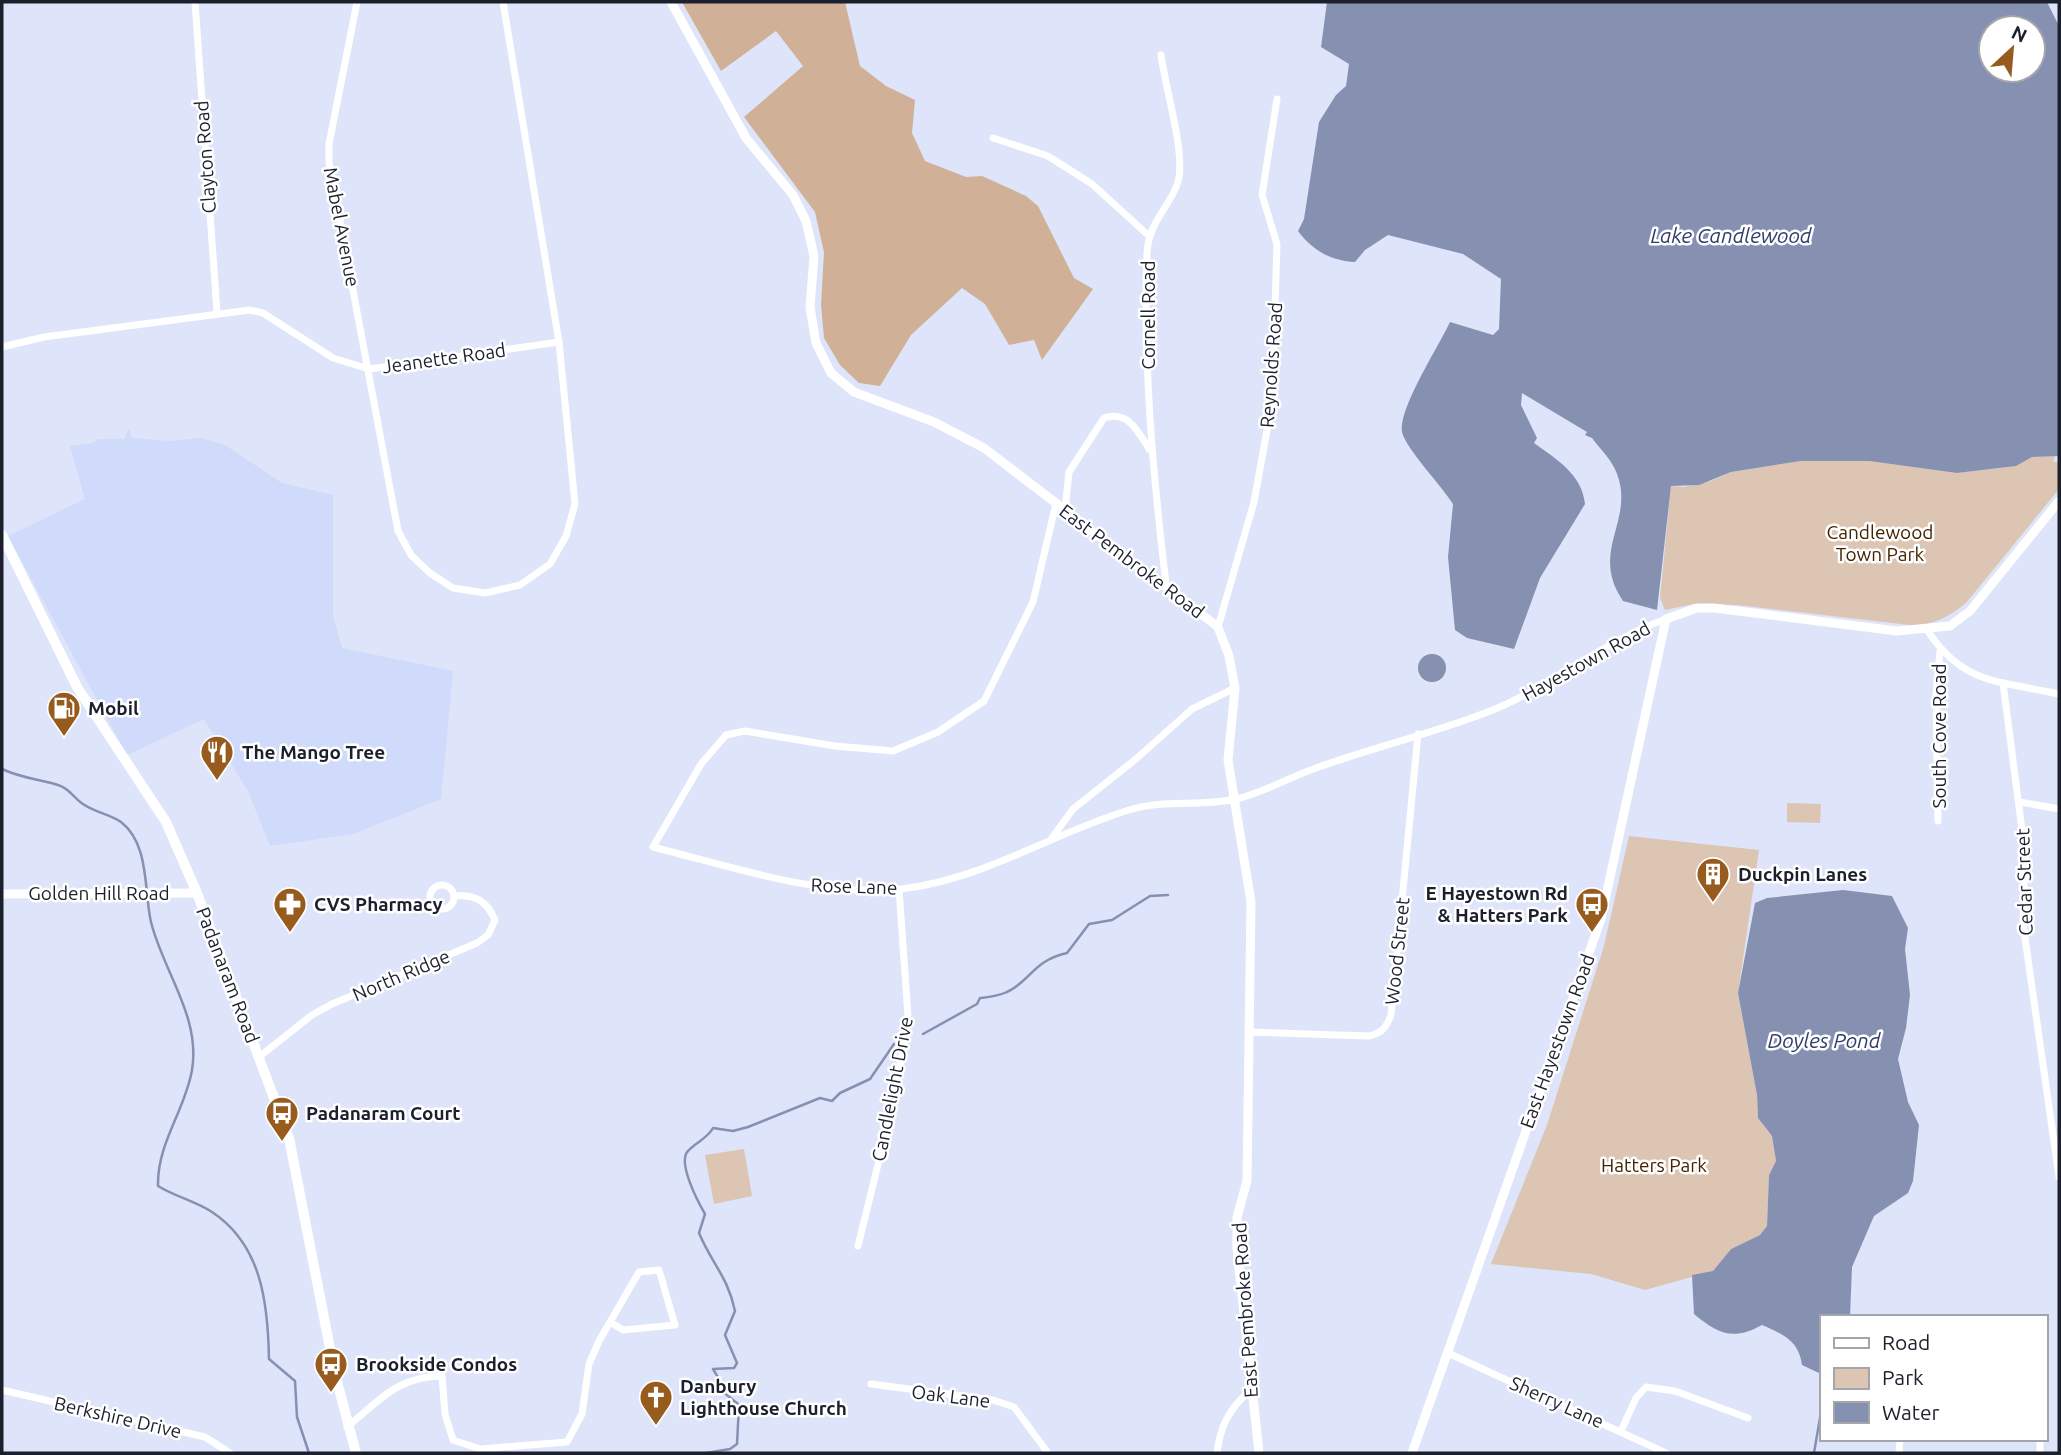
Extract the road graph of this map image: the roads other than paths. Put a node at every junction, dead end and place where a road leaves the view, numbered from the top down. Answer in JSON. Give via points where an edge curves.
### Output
{"nodes":[{"id":1,"x":195,"y":2,"type":"edge"},
{"id":2,"x":358,"y":2,"type":"edge"},
{"id":3,"x":503,"y":2,"type":"edge"},
{"id":4,"x":671,"y":2,"type":"edge"},
{"id":5,"x":1161,"y":55,"type":"dead end"},
{"id":6,"x":1277,"y":99,"type":"dead end"},
{"id":7,"x":993,"y":138,"type":"dead end"},
{"id":8,"x":1148,"y":235,"type":"junction"},
{"id":9,"x":217,"y":312,"type":"junction"},
{"id":10,"x":559,"y":342,"type":"junction"},
{"id":11,"x":2,"y":347,"type":"edge"},
{"id":12,"x":369,"y":369,"type":"junction"},
{"id":13,"x":1151,"y":451,"type":"junction"},
{"id":14,"x":2059,"y":501,"type":"edge"},
{"id":15,"x":1056,"y":503,"type":"junction"},
{"id":16,"x":1065,"y":509,"type":"junction"},
{"id":17,"x":2,"y":536,"type":"edge"},
{"id":18,"x":1166,"y":584,"type":"junction"},
{"id":19,"x":1665,"y":619,"type":"junction"},
{"id":20,"x":1218,"y":627,"type":"junction"},
{"id":21,"x":1927,"y":630,"type":"junction"},
{"id":22,"x":1940,"y":650,"type":"junction"},
{"id":23,"x":2003,"y":683,"type":"junction"},
{"id":24,"x":1235,"y":688,"type":"junction"},
{"id":25,"x":2059,"y":694,"type":"edge"},
{"id":26,"x":1418,"y":734,"type":"junction"},
{"id":27,"x":1236,"y":799,"type":"junction"},
{"id":28,"x":2020,"y":802,"type":"junction"},
{"id":29,"x":2059,"y":808,"type":"edge"},
{"id":30,"x":1938,"y":821,"type":"dead end"},
{"id":31,"x":1051,"y":838,"type":"junction"},
{"id":32,"x":899,"y":889,"type":"junction"},
{"id":33,"x":197,"y":893,"type":"junction"},
{"id":34,"x":2,"y":894,"type":"edge"},
{"id":35,"x":455,"y":896,"type":"dead end"},
{"id":36,"x":1248,"y":1032,"type":"junction"},
{"id":37,"x":259,"y":1057,"type":"junction"},
{"id":38,"x":2058,"y":1153,"type":"edge"},
{"id":39,"x":2059,"y":1177,"type":"edge"},
{"id":40,"x":858,"y":1245,"type":"dead end"},
{"id":41,"x":610,"y":1322,"type":"junction"},
{"id":42,"x":1448,"y":1353,"type":"junction"},
{"id":43,"x":871,"y":1384,"type":"dead end"},
{"id":44,"x":2,"y":1390,"type":"edge"},
{"id":45,"x":1250,"y":1391,"type":"junction"},
{"id":46,"x":1748,"y":1418,"type":"dead end"},
{"id":47,"x":348,"y":1427,"type":"junction"},
{"id":48,"x":1621,"y":1431,"type":"junction"},
{"id":49,"x":230,"y":1453,"type":"edge"},
{"id":50,"x":356,"y":1453,"type":"edge"},
{"id":51,"x":1048,"y":1453,"type":"edge"},
{"id":52,"x":1217,"y":1453,"type":"edge"},
{"id":53,"x":1259,"y":1453,"type":"edge"},
{"id":54,"x":1412,"y":1453,"type":"edge"},
{"id":55,"x":1666,"y":1453,"type":"edge"}],
"edges":[{"from":1,"to":9,"type":"street","name":"Clayton Road"},
{"from":2,"to":12,"type":"street","name":"Mabel Avenue","via":[[329,162]]},
{"from":3,"to":10,"type":"street"},
{"from":4,"to":15,"type":"street","name":"East Pembroke Road","via":[[747,138],[793,195],[806,220],[814,257],[810,307],[816,343],[831,373],[854,392],[934,422],[984,448]]},
{"from":5,"to":8,"type":"street","name":"Cornell Road","via":[[1181,159],[1178,182]]},
{"from":6,"to":20,"type":"street","name":"Reynolds Road","via":[[1262,195],[1277,244],[1272,403],[1254,502]]},
{"from":7,"to":8,"type":"street","via":[[1059,163],[1092,184]]},
{"from":8,"to":13,"type":"street","name":"Cornell Road","via":[[1145,309]]},
{"from":9,"to":11,"type":"street","name":"Jeanette Road"},
{"from":9,"to":12,"type":"street","name":"Jeanette Road","via":[[263,313],[333,358]]},
{"from":10,"to":12,"type":"street","name":"Jeanette Road"},
{"from":10,"to":12,"type":"street","name":"Mabel Avenue","via":[[575,504],[566,536],[550,564],[520,585],[485,593],[453,588],[430,573],[411,555],[398,531]]},
{"from":13,"to":16,"type":"street","via":[[1130,421],[1104,418],[1069,472]]},
{"from":13,"to":18,"type":"street","name":"Cornell Road"},
{"from":14,"to":21,"type":"street","name":"Hayestown Road","via":[[1970,611],[1950,626]]},
{"from":15,"to":16,"type":"street","name":"East Pembroke Road"},
{"from":15,"to":32,"type":"street","name":"Rose Lane","via":[[1033,602],[984,701],[939,732],[893,751],[835,747],[745,731],[726,735],[701,764],[653,847],[806,886]]},
{"from":16,"to":18,"type":"street","name":"East Pembroke Road"},
{"from":17,"to":33,"type":"main road","name":"Padanaram Road","via":[[76,687],[166,822]]},
{"from":18,"to":20,"type":"street","name":"East Pembroke Road"},
{"from":19,"to":21,"type":"street","name":"Hayestown Road","via":[[1697,608],[1714,608],[1888,631]]},
{"from":19,"to":26,"type":"street","name":"Hayestown Road","via":[[1624,635],[1525,695]]},
{"from":19,"to":42,"type":"street","name":"East Hayestown Road","via":[[1601,919]]},
{"from":20,"to":24,"type":"street","name":"East Pembroke Road"},
{"from":21,"to":22,"type":"street"},
{"from":22,"to":23,"type":"street","via":[[1958,667]]},
{"from":22,"to":30,"type":"street","name":"South Cove Road"},
{"from":23,"to":25,"type":"street"},
{"from":23,"to":28,"type":"street","name":"Cedar Street"},
{"from":24,"to":27,"type":"street","name":"East Pembroke Road","via":[[1228,760]]},
{"from":24,"to":31,"type":"street","name":"Rose Lane","via":[[1192,709],[1073,809]]},
{"from":26,"to":27,"type":"street","name":"Hayestown Road"},
{"from":26,"to":36,"type":"street","name":"Wood Street","via":[[1387,1027],[1369,1037]]},
{"from":27,"to":31,"type":"street","name":"Rose Lane","via":[[1160,802]]},
{"from":27,"to":36,"type":"street","name":"East Pembroke Road","via":[[1251,902]]},
{"from":28,"to":29,"type":"street"},
{"from":28,"to":38,"type":"street","name":"Cedar Street","via":[[2025,853],[2023,924]]},
{"from":31,"to":32,"type":"street","name":"Rose Lane","via":[[993,865]]},
{"from":32,"to":40,"type":"street","name":"Candlelight Drive","via":[[908,1016],[895,1095]]},
{"from":33,"to":34,"type":"street","name":"Golden Hill Road"},
{"from":33,"to":37,"type":"main road","name":"Padanaram Road"},
{"from":35,"to":37,"type":"street","name":"North Ridge","via":[[467,895],[490,907],[495,920],[488,935],[312,1014]]},
{"from":36,"to":45,"type":"street","name":"East Pembroke Road","via":[[1247,1181],[1237,1217],[1237,1238]]},
{"from":37,"to":47,"type":"main road","name":"Padanaram Road","via":[[299,1177]]},
{"from":38,"to":39,"type":"street","name":"Cedar Street"},
{"from":41,"to":41,"type":"street","via":[[639,1272],[659,1270],[675,1325],[623,1330]]},
{"from":41,"to":47,"type":"street","via":[[589,1364],[582,1414],[567,1442],[480,1448],[453,1440],[442,1376],[418,1376]]},
{"from":42,"to":48,"type":"street","name":"Sherry Lane"},
{"from":42,"to":54,"type":"street","name":"East Hayestown Road"},
{"from":43,"to":51,"type":"street","name":"Oak Lane","via":[[993,1400],[1014,1407]]},
{"from":44,"to":49,"type":"street","name":"Berkshire Drive","via":[[205,1437]]},
{"from":45,"to":52,"type":"street","via":[[1227,1414]]},
{"from":45,"to":53,"type":"street","name":"East Pembroke Road"},
{"from":46,"to":48,"type":"street","via":[[1675,1391],[1646,1387]]},
{"from":47,"to":50,"type":"main road","name":"Padanaram Road"},
{"from":48,"to":55,"type":"street","name":"Sherry Lane"}]}
